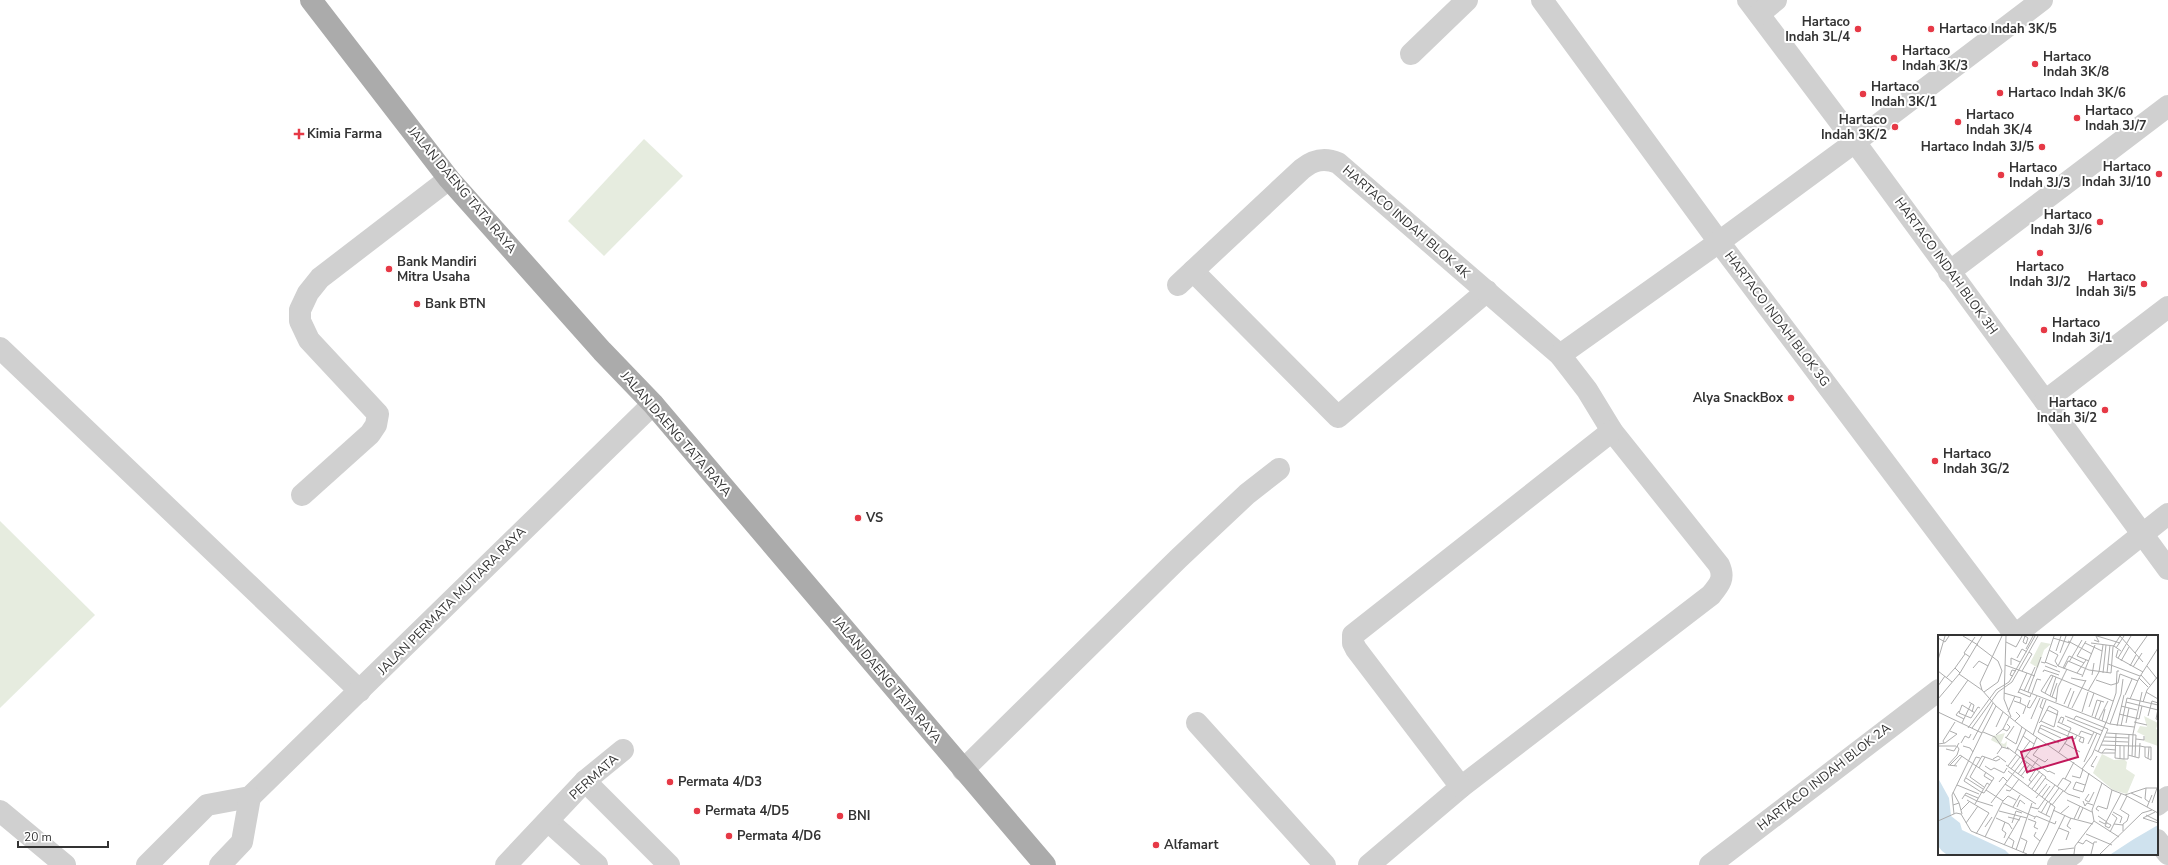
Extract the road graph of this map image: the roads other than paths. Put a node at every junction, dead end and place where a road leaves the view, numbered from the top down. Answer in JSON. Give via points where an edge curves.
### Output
{"nodes":[{"id":1,"x":310,"y":0,"type":"edge"},
{"id":2,"x":1467,"y":0,"type":"edge"},
{"id":3,"x":1542,"y":0,"type":"edge"},
{"id":4,"x":1776,"y":0,"type":"edge"},
{"id":5,"x":2042,"y":0,"type":"edge"},
{"id":6,"x":1753,"y":7,"type":"edge"},
{"id":7,"x":1411,"y":54,"type":"dead end"},
{"id":8,"x":2168,"y":106,"type":"edge"},
{"id":9,"x":1856,"y":142,"type":"junction"},
{"id":10,"x":449,"y":179,"type":"junction"},
{"id":11,"x":1719,"y":242,"type":"junction"},
{"id":12,"x":1949,"y":272,"type":"junction"},
{"id":13,"x":1487,"y":291,"type":"junction"},
{"id":14,"x":2168,"y":307,"type":"edge"},
{"id":15,"x":0,"y":348,"type":"edge"},
{"id":16,"x":1560,"y":355,"type":"junction"},
{"id":17,"x":2045,"y":401,"type":"junction"},
{"id":18,"x":653,"y":404,"type":"junction"},
{"id":19,"x":1612,"y":431,"type":"junction"},
{"id":20,"x":1279,"y":469,"type":"dead end"},
{"id":21,"x":302,"y":496,"type":"dead end"},
{"id":22,"x":2168,"y":514,"type":"edge"},
{"id":23,"x":2142,"y":534,"type":"junction"},
{"id":24,"x":2168,"y":569,"type":"edge"},
{"id":25,"x":2013,"y":635,"type":"edge"},
{"id":26,"x":2015,"y":635,"type":"edge"},
{"id":27,"x":360,"y":691,"type":"junction"},
{"id":28,"x":1938,"y":691,"type":"edge"},
{"id":29,"x":1197,"y":723,"type":"dead end"},
{"id":30,"x":623,"y":750,"type":"dead end"},
{"id":31,"x":963,"y":770,"type":"junction"},
{"id":32,"x":585,"y":781,"type":"junction"},
{"id":33,"x":1461,"y":787,"type":"junction"},
{"id":34,"x":250,"y":797,"type":"junction"},
{"id":35,"x":2168,"y":797,"type":"edge"},
{"id":36,"x":2158,"y":804,"type":"edge"},
{"id":37,"x":0,"y":811,"type":"edge"},
{"id":38,"x":548,"y":821,"type":"junction"},
{"id":39,"x":2158,"y":841,"type":"edge"},
{"id":40,"x":2168,"y":854,"type":"edge"},
{"id":41,"x":2072,"y":855,"type":"edge"},
{"id":42,"x":65,"y":865,"type":"edge"},
{"id":43,"x":147,"y":865,"type":"edge"},
{"id":44,"x":220,"y":865,"type":"edge"},
{"id":45,"x":506,"y":865,"type":"edge"},
{"id":46,"x":597,"y":865,"type":"edge"},
{"id":47,"x":669,"y":865,"type":"edge"},
{"id":48,"x":1045,"y":865,"type":"edge"},
{"id":49,"x":1325,"y":865,"type":"edge"},
{"id":50,"x":1369,"y":865,"type":"edge"},
{"id":51,"x":1710,"y":865,"type":"edge"},
{"id":52,"x":2058,"y":865,"type":"edge"}],
"edges":[{"from":1,"to":10,"type":"main road","name":"JALAN DAENG TATA RAYA"},
{"from":2,"to":7,"type":"street"},
{"from":3,"to":11,"type":"street","name":"HARTACO INDAH BLOK 3G"},
{"from":4,"to":6,"type":"street"},
{"from":5,"to":9,"type":"street"},
{"from":6,"to":9,"type":"street","name":"HARTACO INDAH BLOK 3H"},
{"from":8,"to":12,"type":"street"},
{"from":9,"to":11,"type":"street"},
{"from":9,"to":12,"type":"street","name":"HARTACO INDAH BLOK 3H"},
{"from":10,"to":18,"type":"main road","name":"JALAN DAENG TATA RAYA","via":[[602,351]]},
{"from":10,"to":21,"type":"street","via":[[320,278],[300,310],[300,321],[309,340],[378,414],[370,434]]},
{"from":11,"to":16,"type":"street"},
{"from":11,"to":25,"type":"street","name":"HARTACO INDAH BLOK 3G"},
{"from":12,"to":17,"type":"street","name":"HARTACO INDAH BLOK 3H"},
{"from":13,"to":13,"type":"street","name":"HARTACO INDAH BLOK 4K","via":[[1338,163],[1324,159],[1312,162],[1302,169],[1186,278],[1338,417]]},
{"from":13,"to":16,"type":"street","name":"HARTACO INDAH BLOK 4K"},
{"from":14,"to":17,"type":"street"},
{"from":15,"to":27,"type":"street"},
{"from":16,"to":19,"type":"street","name":"HARTACO INDAH BLOK 4K","via":[[1587,390]]},
{"from":17,"to":23,"type":"street","name":"HARTACO INDAH BLOK 3H"},
{"from":18,"to":27,"type":"street","name":"JALAN PERMATA MUTIARA RAYA"},
{"from":18,"to":31,"type":"main road","name":"JALAN DAENG TATA RAYA"},
{"from":19,"to":33,"type":"street","via":[[1353,635],[1356,649]]},
{"from":19,"to":33,"type":"street","name":"HARTACO INDAH BLOK 4K","via":[[1719,565],[1722,579],[1711,595]]},
{"from":20,"to":31,"type":"street","via":[[1247,494],[1179,558]]},
{"from":22,"to":23,"type":"street"},
{"from":23,"to":24,"type":"street","name":"HARTACO INDAH BLOK 3H"},
{"from":23,"to":26,"type":"street"},
{"from":27,"to":34,"type":"street","name":"JALAN PERMATA MUTIARA RAYA"},
{"from":28,"to":51,"type":"street","name":"HARTACO INDAH BLOK 2A"},
{"from":29,"to":49,"type":"street"},
{"from":30,"to":32,"type":"street","name":"PERMATA"},
{"from":31,"to":48,"type":"main road","name":"JALAN DAENG TATA RAYA"},
{"from":32,"to":38,"type":"street","name":"PERMATA"},
{"from":32,"to":47,"type":"street"},
{"from":33,"to":50,"type":"street","name":"HARTACO INDAH BLOK 4K"},
{"from":34,"to":43,"type":"street","via":[[207,805]]},
{"from":34,"to":44,"type":"street","via":[[242,842]]},
{"from":35,"to":36,"type":"street"},
{"from":37,"to":42,"type":"street"},
{"from":38,"to":45,"type":"street","name":"PERMATA"},
{"from":38,"to":46,"type":"street"},
{"from":39,"to":40,"type":"street"},
{"from":41,"to":52,"type":"street"}]}
